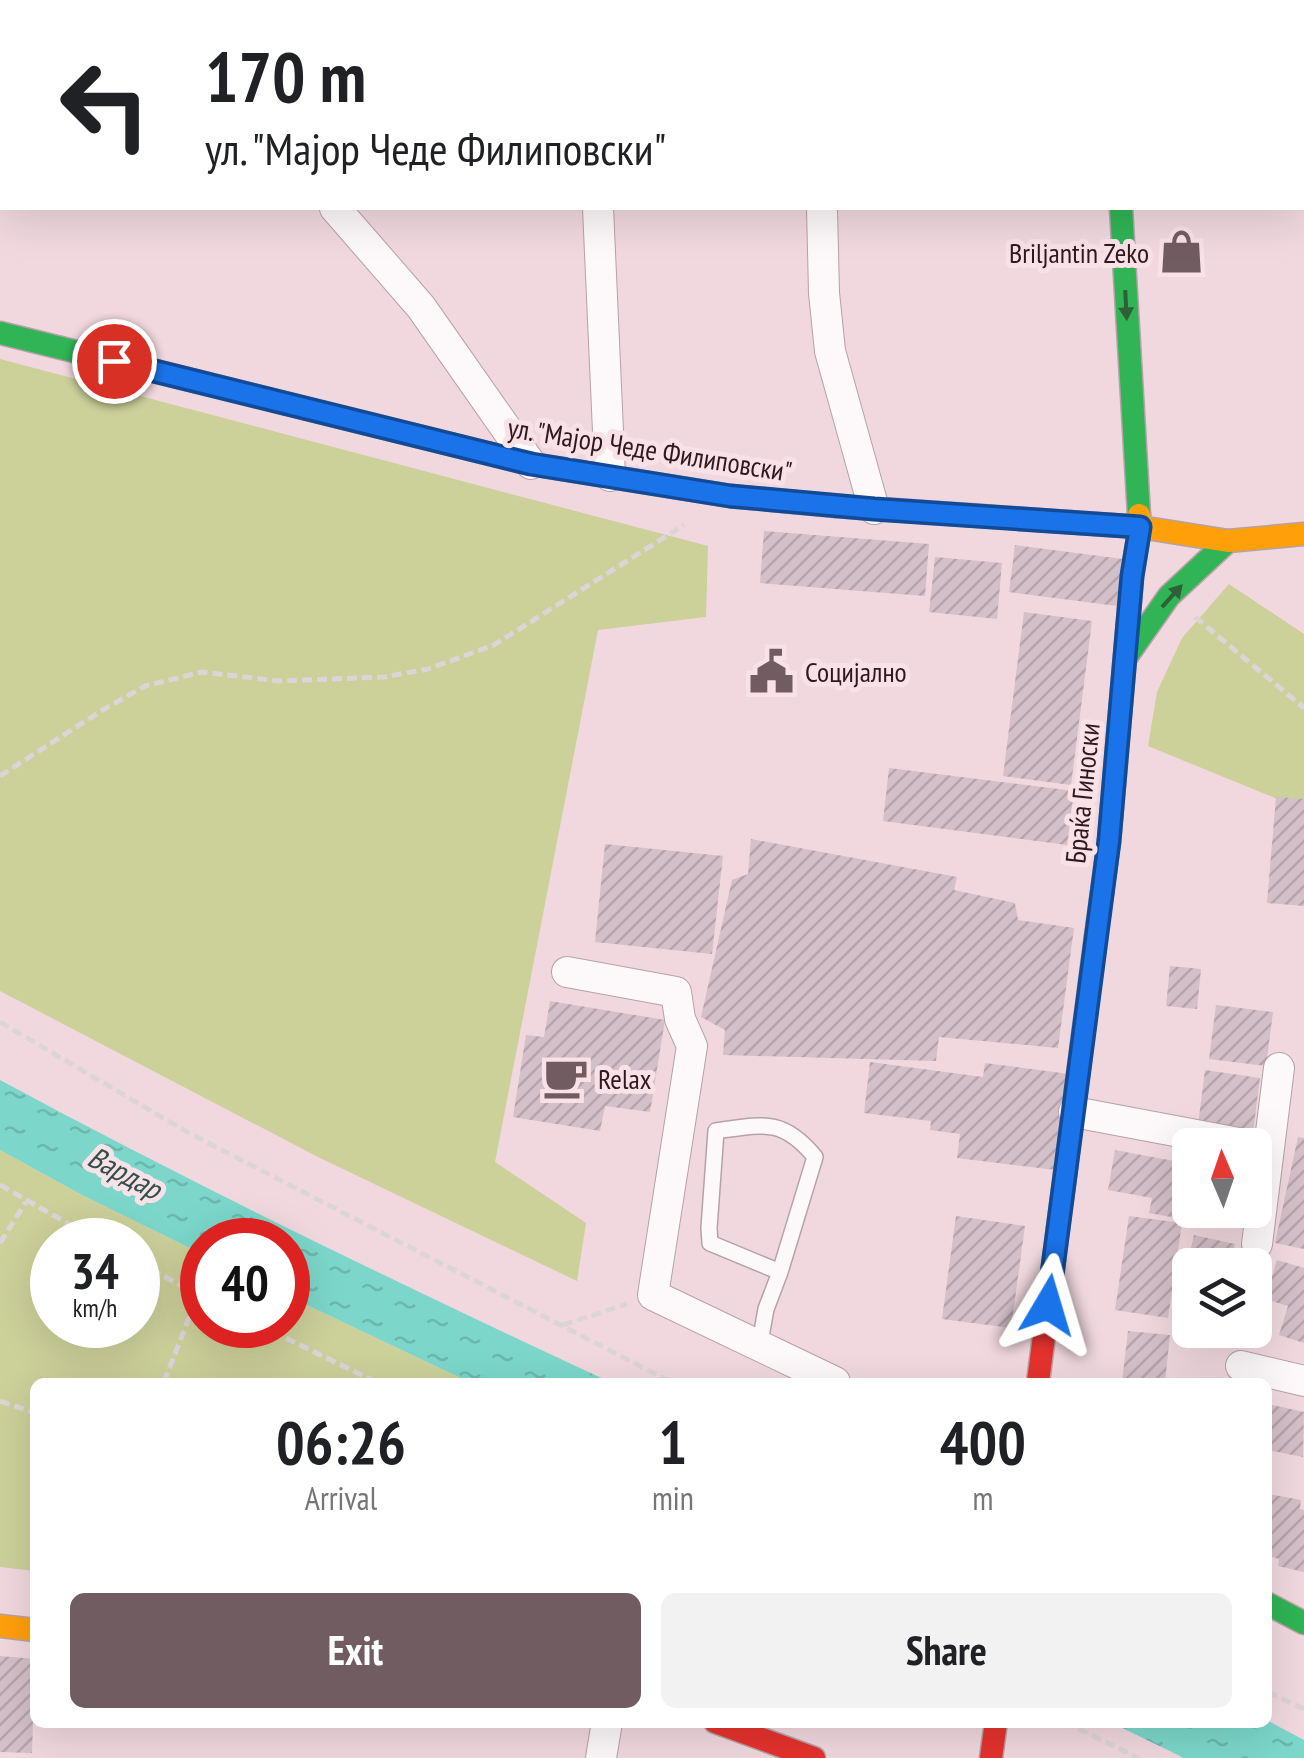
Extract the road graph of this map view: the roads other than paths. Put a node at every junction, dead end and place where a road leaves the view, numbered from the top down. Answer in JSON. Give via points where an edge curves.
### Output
{"nodes":[{"id":1,"x":337,"y":210,"type":"edge"},
{"id":2,"x":598,"y":210,"type":"edge"},
{"id":3,"x":822,"y":210,"type":"edge"},
{"id":4,"x":1121,"y":210,"type":"edge"},
{"id":5,"x":0,"y":333,"type":"edge"},
{"id":6,"x":531,"y":464,"type":"junction"},
{"id":7,"x":610,"y":476,"type":"junction"},
{"id":8,"x":874,"y":509,"type":"junction"},
{"id":9,"x":1140,"y":527,"type":"junction"},
{"id":10,"x":1304,"y":534,"type":"edge"},
{"id":11,"x":1228,"y":541,"type":"junction"},
{"id":12,"x":1125,"y":659,"type":"junction"},
{"id":13,"x":567,"y":972,"type":"dead end"},
{"id":14,"x":1279,"y":1068,"type":"dead end"},
{"id":15,"x":1074,"y":1112,"type":"junction"},
{"id":16,"x":1263,"y":1128,"type":"edge"},
{"id":17,"x":1172,"y":1131,"type":"edge"},
{"id":18,"x":1257,"y":1228,"type":"edge"},
{"id":19,"x":1257,"y":1244,"type":"dead end"},
{"id":20,"x":780,"y":1272,"type":"junction"},
{"id":21,"x":759,"y":1348,"type":"junction"},
{"id":22,"x":1241,"y":1366,"type":"dead end"},
{"id":23,"x":825,"y":1378,"type":"edge"},
{"id":24,"x":1039,"y":1378,"type":"edge"},
{"id":25,"x":1304,"y":1381,"type":"edge"},
{"id":26,"x":1272,"y":1606,"type":"edge"},
{"id":27,"x":1304,"y":1623,"type":"edge"},
{"id":28,"x":0,"y":1626,"type":"edge"},
{"id":29,"x":30,"y":1629,"type":"edge"},
{"id":30,"x":606,"y":1728,"type":"edge"},
{"id":31,"x":723,"y":1728,"type":"edge"},
{"id":32,"x":995,"y":1728,"type":"edge"},
{"id":33,"x":746,"y":1746,"type":"edge"},
{"id":34,"x":601,"y":1758,"type":"edge"},
{"id":35,"x":814,"y":1758,"type":"edge"},
{"id":36,"x":991,"y":1758,"type":"edge"}],
"edges":[{"from":1,"to":6,"type":"street","via":[[422,307]]},
{"from":2,"to":7,"type":"street"},
{"from":3,"to":8,"type":"street","via":[[830,352]]},
{"from":4,"to":9,"type":"street","name":"Браќа Гиноски","one_way":true},
{"from":5,"to":6,"type":"street","name":"ул. \"Мајор Чеде Филиповски\""},
{"from":6,"to":7,"type":"street","name":"ул. \"Мајор Чеде Филиповски\""},
{"from":7,"to":8,"type":"street","name":"ул. \"Мајор Чеде Филиповски\""},
{"from":8,"to":9,"type":"street","name":"ул. \"Мајор Чеде Филиповски\""},
{"from":9,"to":11,"type":"street","name":"ул. \"Мајор Чеде Филиповски\""},
{"from":9,"to":12,"type":"street","name":"Браќа Гиноски"},
{"from":10,"to":11,"type":"street","name":"ул. \"Мајор Чеде Филиповски\""},
{"from":12,"to":11,"type":"street","one_way":true,"via":[[1169,596]]},
{"from":12,"to":15,"type":"street","name":"Браќа Гиноски"},
{"from":13,"to":21,"type":"street","via":[[676,992],[692,1046],[653,1295]]},
{"from":14,"to":16,"type":"street"},
{"from":15,"to":17,"type":"street"},
{"from":15,"to":24,"type":"street","name":"Браќа Гиноски"},
{"from":18,"to":19,"type":"street"},
{"from":20,"to":20,"type":"lane","via":[[815,1157],[800,1138],[777,1127],[716,1131],[710,1243]]},
{"from":20,"to":21,"type":"lane"},
{"from":21,"to":23,"type":"street"},
{"from":22,"to":25,"type":"street"},
{"from":26,"to":27,"type":"street"},
{"from":28,"to":29,"type":"street"},
{"from":30,"to":34,"type":"street"},
{"from":31,"to":33,"type":"street"},
{"from":32,"to":36,"type":"street"},
{"from":33,"to":35,"type":"street"}]}
